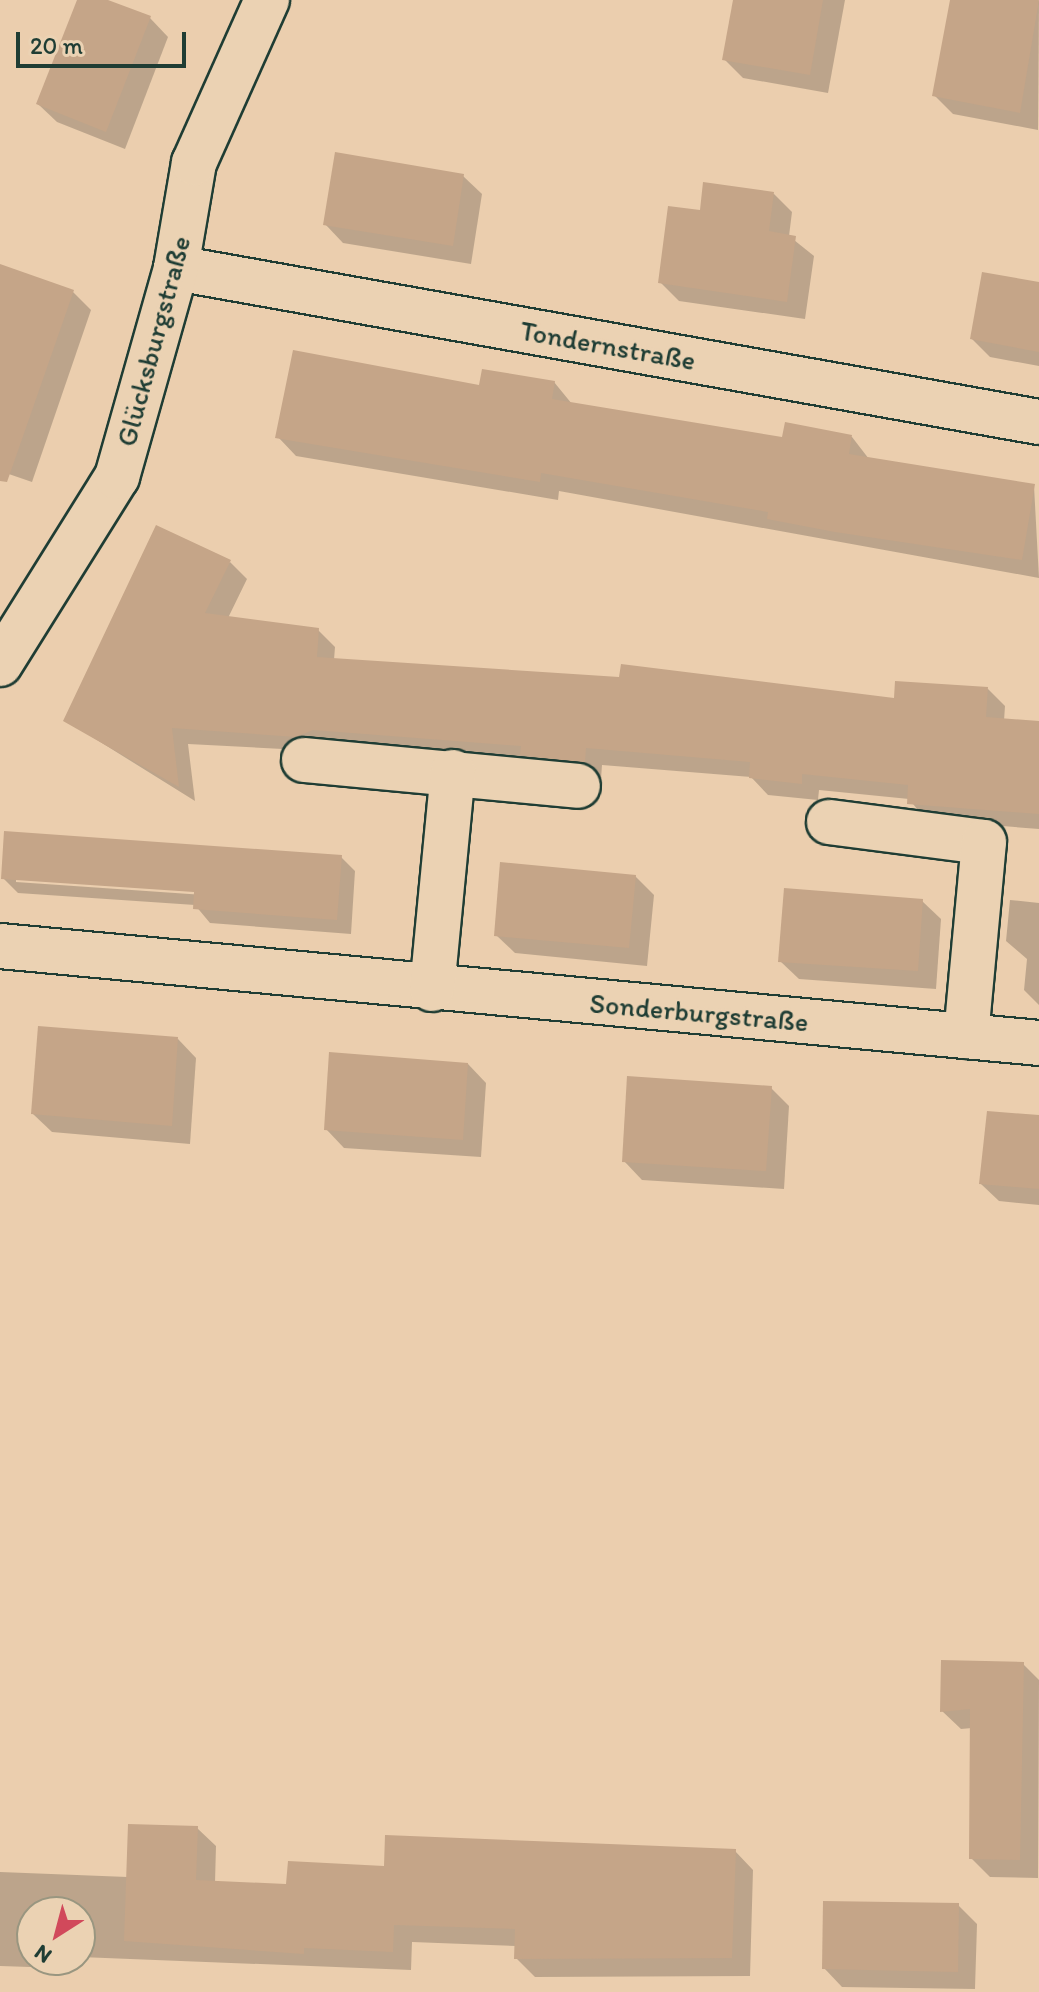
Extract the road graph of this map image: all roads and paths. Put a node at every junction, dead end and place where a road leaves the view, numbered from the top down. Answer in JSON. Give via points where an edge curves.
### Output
{"nodes":[{"id":1,"x":267,"y":0,"type":"edge"},
{"id":2,"x":176,"y":268,"type":"junction"},
{"id":3,"x":1039,"y":422,"type":"edge"},
{"id":4,"x":0,"y":664,"type":"edge"},
{"id":5,"x":304,"y":760,"type":"dead end"},
{"id":6,"x":453,"y":772,"type":"junction"},
{"id":7,"x":578,"y":786,"type":"dead end"},
{"id":8,"x":829,"y":822,"type":"dead end"},
{"id":9,"x":0,"y":946,"type":"edge"},
{"id":10,"x":432,"y":989,"type":"junction"},
{"id":11,"x":966,"y":1036,"type":"junction"},
{"id":12,"x":1039,"y":1043,"type":"edge"}],
"edges":[{"from":1,"to":2,"type":"street","name":"Glücksburgstraße","via":[[194,163]]},
{"from":2,"to":3,"type":"street","name":"Tondernstraße"},
{"from":2,"to":4,"type":"street","name":"Glücksburgstraße","via":[[117,477]]},
{"from":5,"to":6,"type":"street"},
{"from":6,"to":7,"type":"street"},
{"from":6,"to":10,"type":"street"},
{"from":8,"to":11,"type":"street","via":[[984,842]]},
{"from":9,"to":10,"type":"street","name":"Sonderburgstraße"},
{"from":10,"to":11,"type":"street","name":"Sonderburgstraße"},
{"from":11,"to":12,"type":"street","name":"Sonderburgstraße"}]}
